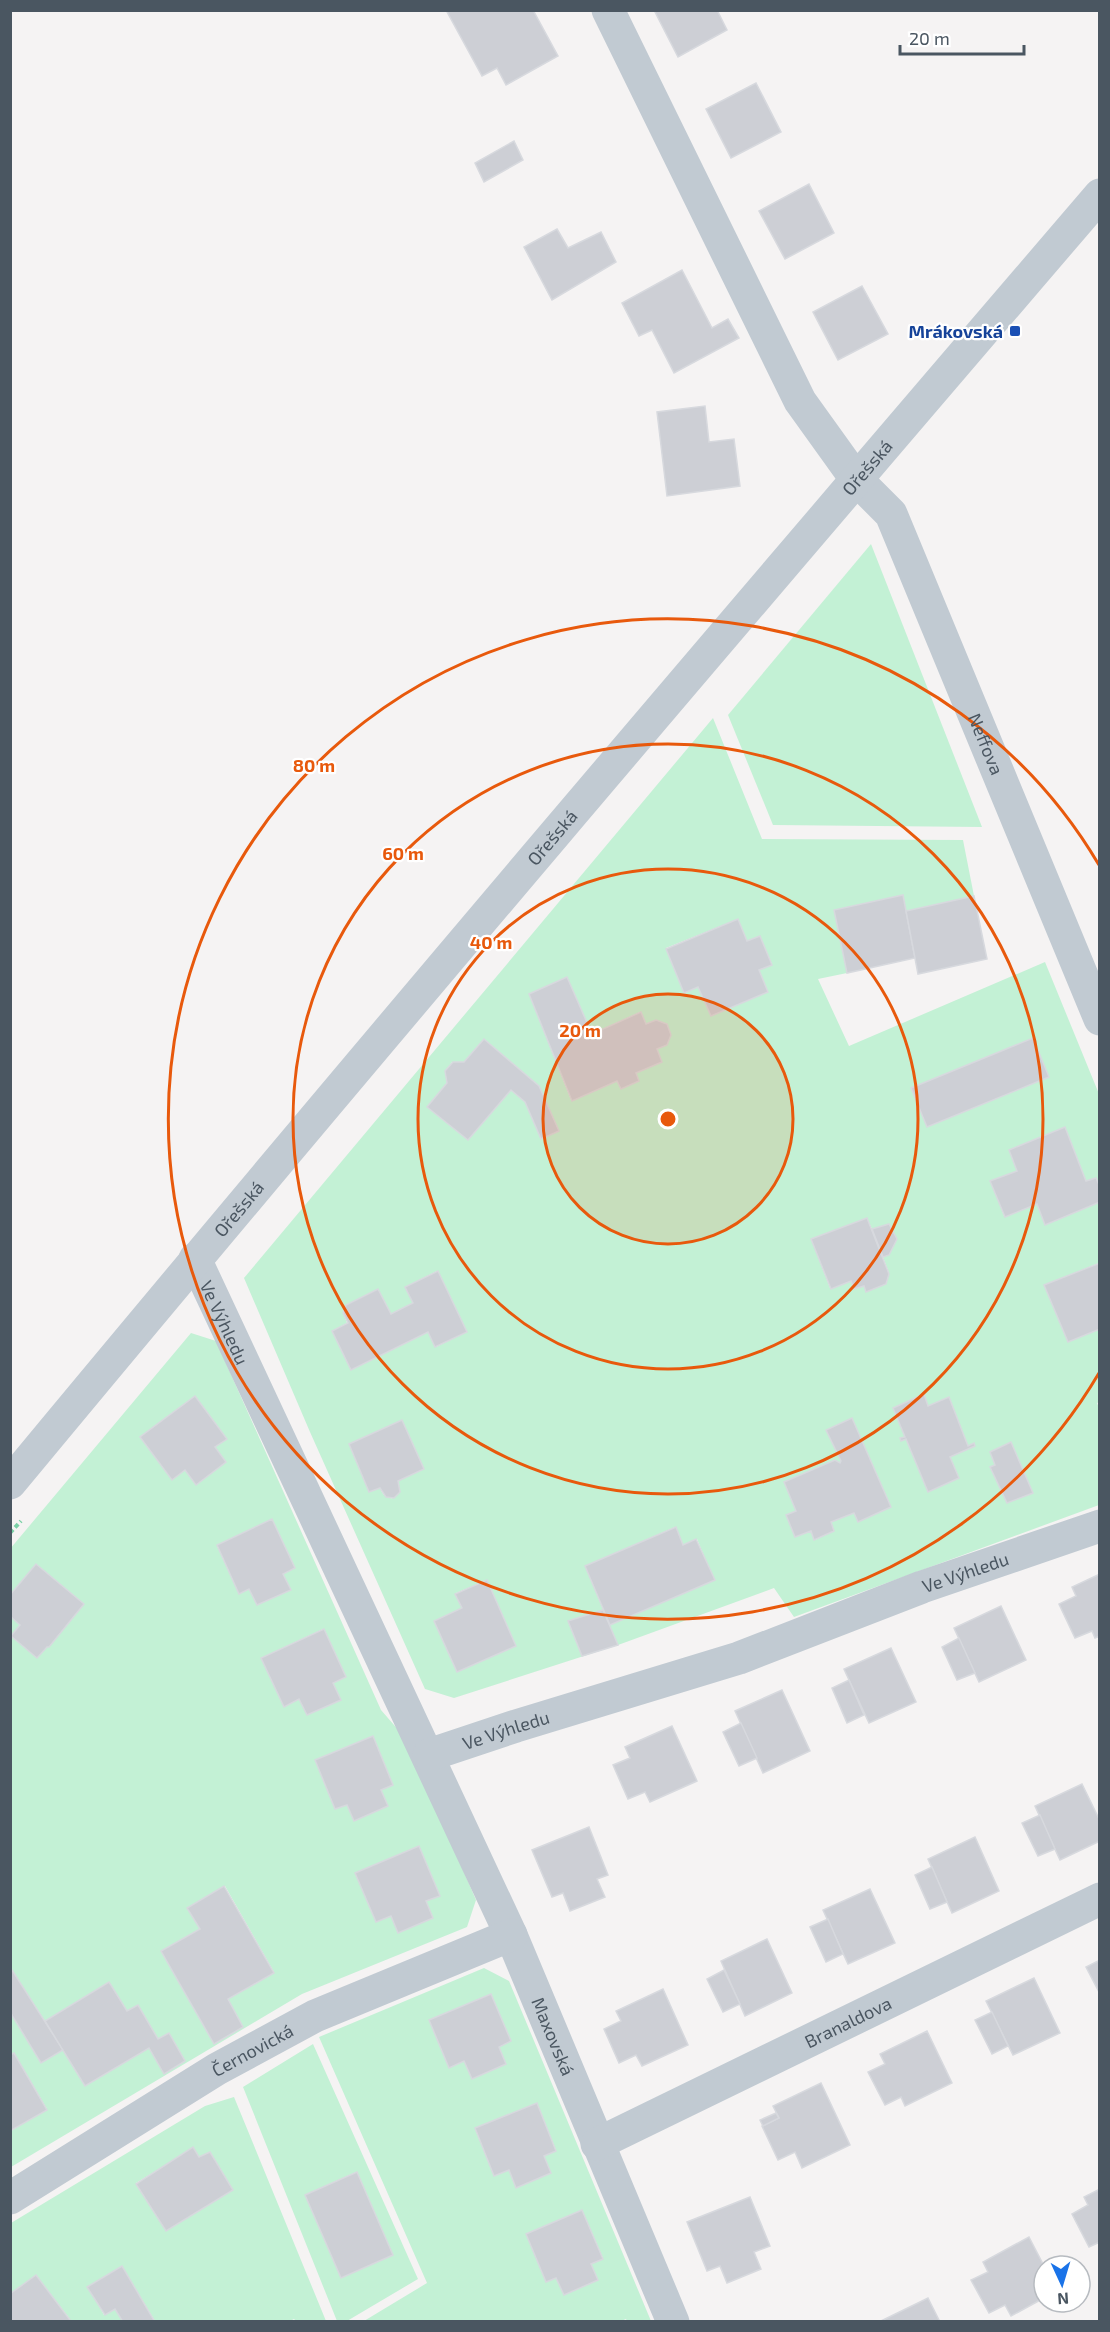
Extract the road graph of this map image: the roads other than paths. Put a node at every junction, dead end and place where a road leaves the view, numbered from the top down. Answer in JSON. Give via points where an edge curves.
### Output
{"nodes":[{"id":1,"x":608,"y":10,"type":"edge"},
{"id":2,"x":1100,"y":195,"type":"edge"},
{"id":3,"x":856,"y":479,"type":"junction"},
{"id":4,"x":1100,"y":1018,"type":"edge"},
{"id":5,"x":195,"y":1259,"type":"junction"},
{"id":6,"x":10,"y":1484,"type":"edge"},
{"id":7,"x":1100,"y":1526,"type":"edge"},
{"id":8,"x":429,"y":1755,"type":"junction"},
{"id":9,"x":1100,"y":1899,"type":"edge"},
{"id":10,"x":512,"y":1935,"type":"junction"},
{"id":11,"x":597,"y":2144,"type":"junction"},
{"id":12,"x":10,"y":2198,"type":"edge"},
{"id":13,"x":674,"y":2322,"type":"edge"}],
"edges":[{"from":1,"to":3,"type":"street","via":[[800,401]]},
{"from":2,"to":3,"type":"street","name":"Ořešská"},
{"from":3,"to":4,"type":"street","name":"Neffova","via":[[891,513]]},
{"from":3,"to":5,"type":"street","name":"Ořešská"},
{"from":5,"to":6,"type":"street","name":"Ořešská"},
{"from":5,"to":8,"type":"street","name":"Ve Výhledu"},
{"from":7,"to":8,"type":"street","name":"Ve Výhledu","via":[[922,1587],[739,1658]]},
{"from":8,"to":10,"type":"street","name":"Maxovská"},
{"from":9,"to":11,"type":"street","name":"Branaldova"},
{"from":10,"to":11,"type":"street","name":"Maxovská"},
{"from":10,"to":12,"type":"street","name":"Černovická","via":[[305,2022],[217,2068]]},
{"from":11,"to":13,"type":"street","name":"Maxovská"}]}
